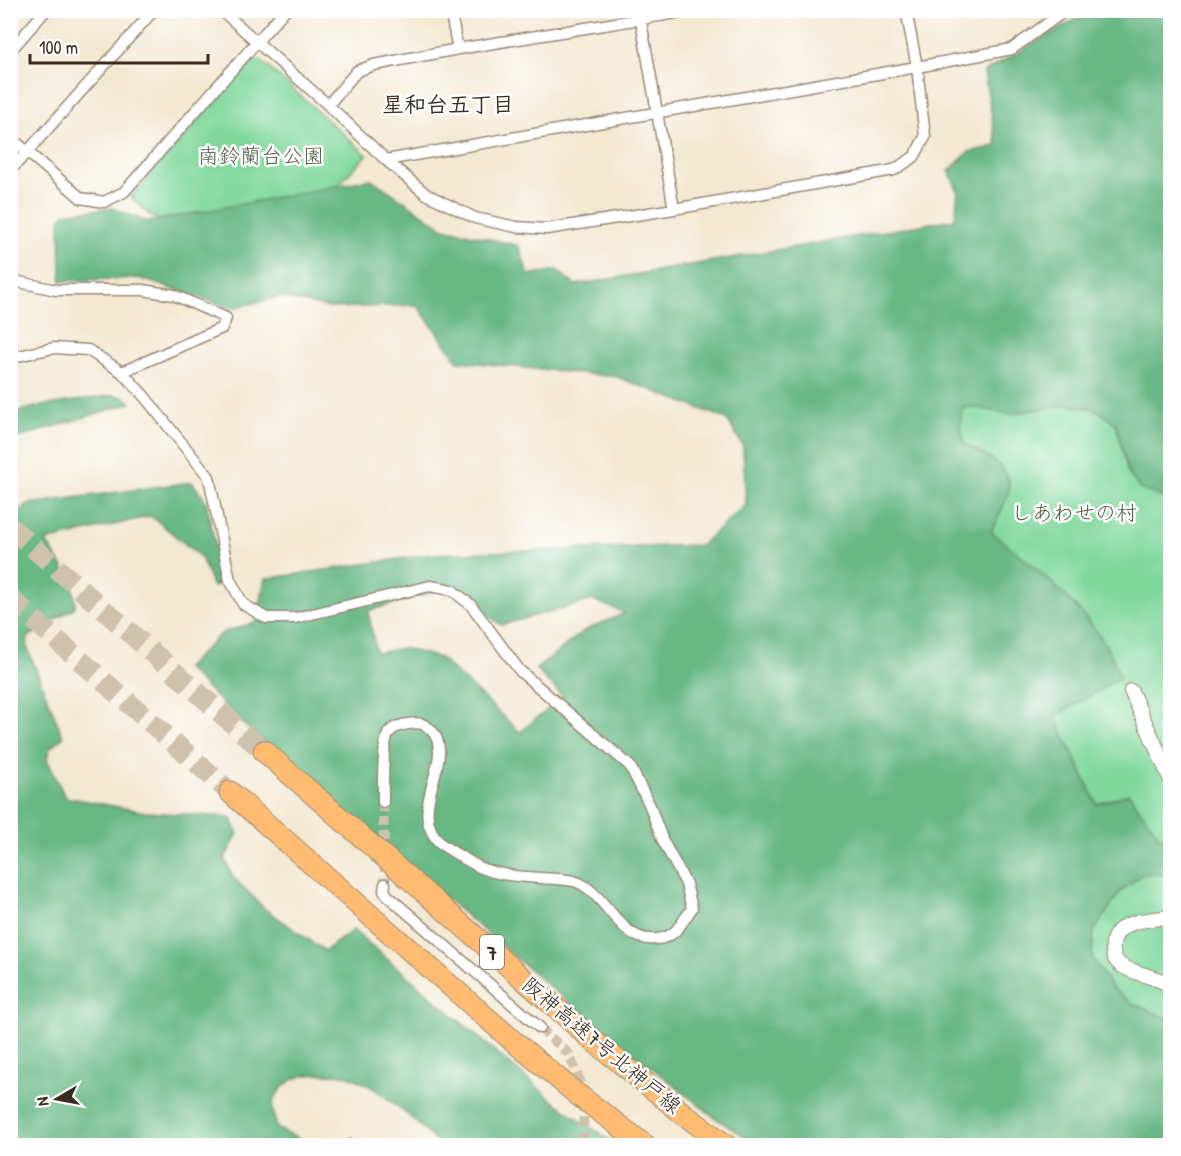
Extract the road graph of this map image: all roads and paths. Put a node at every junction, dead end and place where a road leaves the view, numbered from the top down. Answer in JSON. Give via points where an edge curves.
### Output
{"nodes":[{"id":1,"x":46,"y":10,"type":"edge"},
{"id":2,"x":154,"y":10,"type":"edge"},
{"id":3,"x":221,"y":10,"type":"edge"},
{"id":4,"x":285,"y":10,"type":"edge"},
{"id":5,"x":450,"y":10,"type":"edge"},
{"id":6,"x":695,"y":10,"type":"edge"},
{"id":7,"x":906,"y":10,"type":"edge"},
{"id":8,"x":1066,"y":10,"type":"edge"},
{"id":9,"x":641,"y":21,"type":"junction"},
{"id":10,"x":258,"y":42,"type":"junction"},
{"id":11,"x":458,"y":49,"type":"junction"},
{"id":12,"x":10,"y":51,"type":"edge"},
{"id":13,"x":917,"y":67,"type":"junction"},
{"id":14,"x":328,"y":105,"type":"junction"},
{"id":15,"x":657,"y":113,"type":"junction"},
{"id":16,"x":10,"y":137,"type":"edge"},
{"id":17,"x":28,"y":152,"type":"junction"},
{"id":18,"x":386,"y":160,"type":"junction"},
{"id":19,"x":10,"y":171,"type":"edge"},
{"id":20,"x":674,"y":209,"type":"junction"},
{"id":21,"x":10,"y":280,"type":"edge"},
{"id":22,"x":10,"y":358,"type":"edge"},
{"id":23,"x":122,"y":372,"type":"junction"},
{"id":24,"x":1131,"y":691,"type":"dead end"},
{"id":25,"x":264,"y":751,"type":"tunnel mouth"},
{"id":26,"x":1170,"y":778,"type":"edge"},
{"id":27,"x":230,"y":792,"type":"tunnel mouth"},
{"id":28,"x":383,"y":802,"type":"tunnel mouth"},
{"id":29,"x":385,"y":884,"type":"tunnel mouth"},
{"id":30,"x":1170,"y":917,"type":"edge"},
{"id":31,"x":1170,"y":985,"type":"edge"},
{"id":32,"x":540,"y":1028,"type":"tunnel mouth"},
{"id":33,"x":646,"y":1146,"type":"edge"},
{"id":34,"x":727,"y":1146,"type":"edge"}],
"edges":[{"from":1,"to":12,"type":"street"},
{"from":2,"to":17,"type":"street"},
{"from":3,"to":10,"type":"street"},
{"from":4,"to":10,"type":"street"},
{"from":5,"to":11,"type":"street"},
{"from":6,"to":9,"type":"street"},
{"from":7,"to":13,"type":"street"},
{"from":8,"to":13,"type":"street","via":[[1012,49]]},
{"from":9,"to":11,"type":"street"},
{"from":9,"to":15,"type":"street"},
{"from":10,"to":14,"type":"street"},
{"from":10,"to":17,"type":"street","via":[[124,192],[104,202],[81,198]]},
{"from":11,"to":14,"type":"street","via":[[357,71]]},
{"from":13,"to":15,"type":"street"},
{"from":13,"to":20,"type":"street","via":[[925,137],[914,157],[894,170]]},
{"from":14,"to":18,"type":"street"},
{"from":15,"to":18,"type":"street"},
{"from":15,"to":20,"type":"street"},
{"from":16,"to":17,"type":"street"},
{"from":17,"to":19,"type":"street"},
{"from":18,"to":20,"type":"street","via":[[426,194],[475,218],[516,227],[547,228]]},
{"from":21,"to":23,"type":"street","via":[[56,290],[143,290],[174,296],[226,318],[222,328]]},
{"from":22,"to":23,"type":"street","via":[[53,348],[88,350]]},
{"from":23,"to":28,"type":"street","via":[[209,477],[230,580],[243,604],[266,618],[295,618],[430,586],[452,590],[471,605],[520,670],[630,766],[686,884],[692,908],[669,938],[648,939],[628,931],[592,891],[574,881],[486,870],[441,843],[427,820],[439,759],[436,735],[422,723],[394,728],[388,734]]},
{"from":24,"to":26,"type":"street"},
{"from":25,"to":34,"type":"highway","name":"阪神高速7号北神戸線","number":"7","via":[[587,1035]]},
{"from":27,"to":33,"type":"highway","via":[[512,1040]]},
{"from":29,"to":32,"type":"street","via":[[384,891],[389,897]]},
{"from":30,"to":31,"type":"street","via":[[1128,923],[1117,932],[1112,945],[1113,956],[1120,964]]}]}
